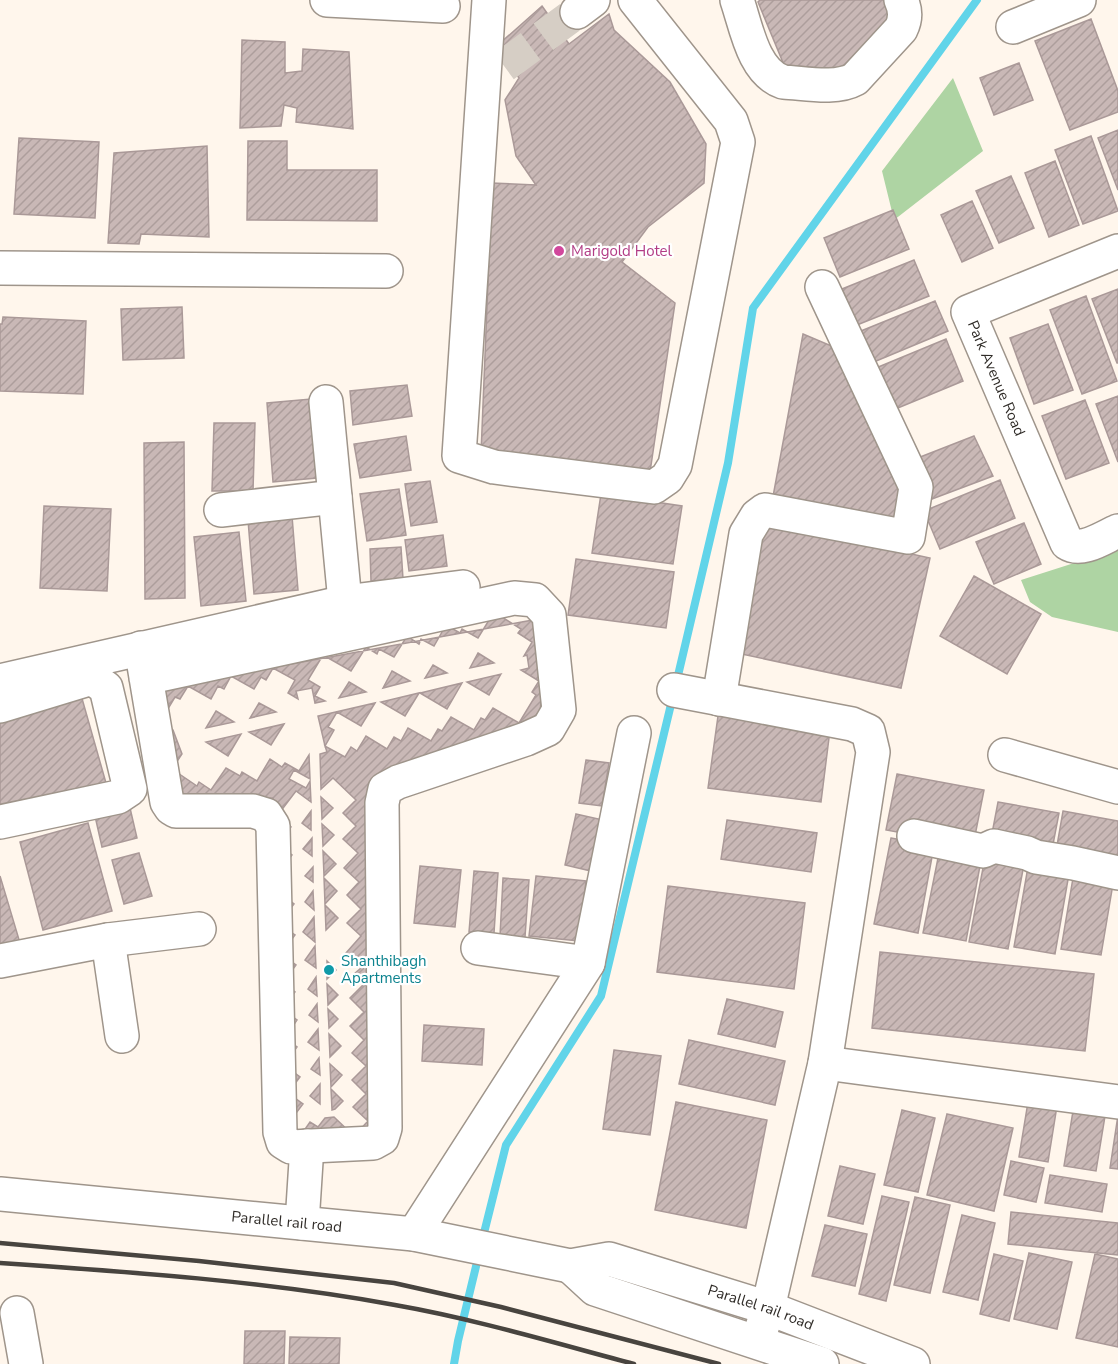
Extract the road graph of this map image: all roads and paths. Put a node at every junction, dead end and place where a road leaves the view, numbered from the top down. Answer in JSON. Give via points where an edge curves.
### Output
{"nodes":[{"id":1,"x":327,"y":0,"type":"edge"},
{"id":2,"x":489,"y":0,"type":"edge"},
{"id":3,"x":635,"y":0,"type":"edge"},
{"id":4,"x":737,"y":0,"type":"edge"},
{"id":5,"x":901,"y":0,"type":"edge"},
{"id":6,"x":1078,"y":0,"type":"edge"},
{"id":7,"x":443,"y":6,"type":"dead end"},
{"id":8,"x":1013,"y":27,"type":"dead end"},
{"id":9,"x":1118,"y":251,"type":"edge"},
{"id":10,"x":0,"y":268,"type":"edge"},
{"id":11,"x":386,"y":271,"type":"dead end"},
{"id":12,"x":822,"y":287,"type":"dead end"},
{"id":13,"x":326,"y":402,"type":"dead end"},
{"id":14,"x":335,"y":497,"type":"junction"},
{"id":15,"x":221,"y":510,"type":"dead end"},
{"id":16,"x":1118,"y":531,"type":"edge"},
{"id":17,"x":463,"y":587,"type":"dead end"},
{"id":18,"x":345,"y":602,"type":"junction"},
{"id":19,"x":244,"y":625,"type":"junction"},
{"id":20,"x":263,"y":653,"type":"junction"},
{"id":21,"x":143,"y":663,"type":"junction"},
{"id":22,"x":0,"y":681,"type":"edge"},
{"id":23,"x":674,"y":690,"type":"dead end"},
{"id":24,"x":720,"y":699,"type":"junction"},
{"id":25,"x":0,"y":706,"type":"edge"},
{"id":26,"x":634,"y":733,"type":"dead end"},
{"id":27,"x":1005,"y":755,"type":"dead end"},
{"id":28,"x":1118,"y":787,"type":"edge"},
{"id":29,"x":0,"y":822,"type":"edge"},
{"id":30,"x":914,"y":836,"type":"dead end"},
{"id":31,"x":1118,"y":873,"type":"edge"},
{"id":32,"x":199,"y":929,"type":"dead end"},
{"id":33,"x":108,"y":940,"type":"junction"},
{"id":34,"x":477,"y":948,"type":"dead end"},
{"id":35,"x":0,"y":961,"type":"edge"},
{"id":36,"x":588,"y":963,"type":"junction"},
{"id":37,"x":122,"y":1036,"type":"dead end"},
{"id":38,"x":825,"y":1063,"type":"junction"},
{"id":39,"x":1118,"y":1102,"type":"edge"},
{"id":40,"x":306,"y":1146,"type":"junction"},
{"id":41,"x":0,"y":1194,"type":"edge"},
{"id":42,"x":302,"y":1223,"type":"junction"},
{"id":43,"x":414,"y":1234,"type":"junction"},
{"id":44,"x":570,"y":1266,"type":"junction"},
{"id":45,"x":768,"y":1308,"type":"junction"},
{"id":46,"x":17,"y":1313,"type":"dead end"},
{"id":47,"x":758,"y":1341,"type":"junction"},
{"id":48,"x":26,"y":1364,"type":"edge"},
{"id":49,"x":822,"y":1364,"type":"edge"},
{"id":50,"x":913,"y":1364,"type":"edge"}],
"edges":[{"from":1,"to":7,"type":"street"},
{"from":2,"to":3,"type":"street","via":[[493,74],[459,456],[494,467],[654,487],[667,478],[675,465],[738,142],[730,121]]},
{"from":4,"to":5,"type":"street","via":[[768,74],[783,82],[836,85],[855,80],[901,29],[905,14]]},
{"from":6,"to":8,"type":"street"},
{"from":9,"to":16,"type":"street","name":"Park Avenue Road","via":[[968,312],[1067,543],[1082,546]]},
{"from":10,"to":11,"type":"street"},
{"from":12,"to":24,"type":"street","via":[[916,487],[908,537],[765,510],[757,516],[746,534]]},
{"from":13,"to":14,"type":"street"},
{"from":14,"to":15,"type":"street"},
{"from":14,"to":18,"type":"street"},
{"from":17,"to":18,"type":"street"},
{"from":18,"to":19,"type":"street"},
{"from":19,"to":20,"type":"street"},
{"from":19,"to":21,"type":"street"},
{"from":20,"to":21,"type":"street"},
{"from":20,"to":40,"type":"street","via":[[514,597],[535,600],[549,615],[559,710],[548,729],[526,739],[385,789],[385,1128],[382,1138],[374,1143]]},
{"from":21,"to":22,"type":"street"},
{"from":21,"to":40,"type":"street","via":[[171,808],[253,811],[266,815],[273,826],[280,1132],[283,1142],[291,1147]]},
{"from":23,"to":24,"type":"street"},
{"from":24,"to":38,"type":"street","via":[[852,724],[868,731],[873,752]]},
{"from":25,"to":29,"type":"street","via":[[92,678],[106,688],[130,789],[118,797]]},
{"from":26,"to":36,"type":"street"},
{"from":27,"to":28,"type":"street"},
{"from":30,"to":31,"type":"street","via":[[983,851],[994,846]]},
{"from":32,"to":33,"type":"street"},
{"from":33,"to":35,"type":"street"},
{"from":33,"to":37,"type":"street"},
{"from":34,"to":36,"type":"street"},
{"from":36,"to":43,"type":"street"},
{"from":38,"to":39,"type":"street"},
{"from":38,"to":45,"type":"street"},
{"from":40,"to":42,"type":"street"},
{"from":41,"to":42,"type":"street","name":"Parallel rail road"},
{"from":42,"to":43,"type":"street","name":"Parallel rail road"},
{"from":43,"to":44,"type":"street","name":"Parallel rail road"},
{"from":44,"to":45,"type":"street","name":"Parallel rail road","via":[[609,1259]]},
{"from":44,"to":47,"type":"street","via":[[596,1289]]},
{"from":45,"to":47,"type":"street"},
{"from":45,"to":50,"type":"street","name":"Parallel rail road"},
{"from":46,"to":48,"type":"street"},
{"from":47,"to":49,"type":"street"}]}
